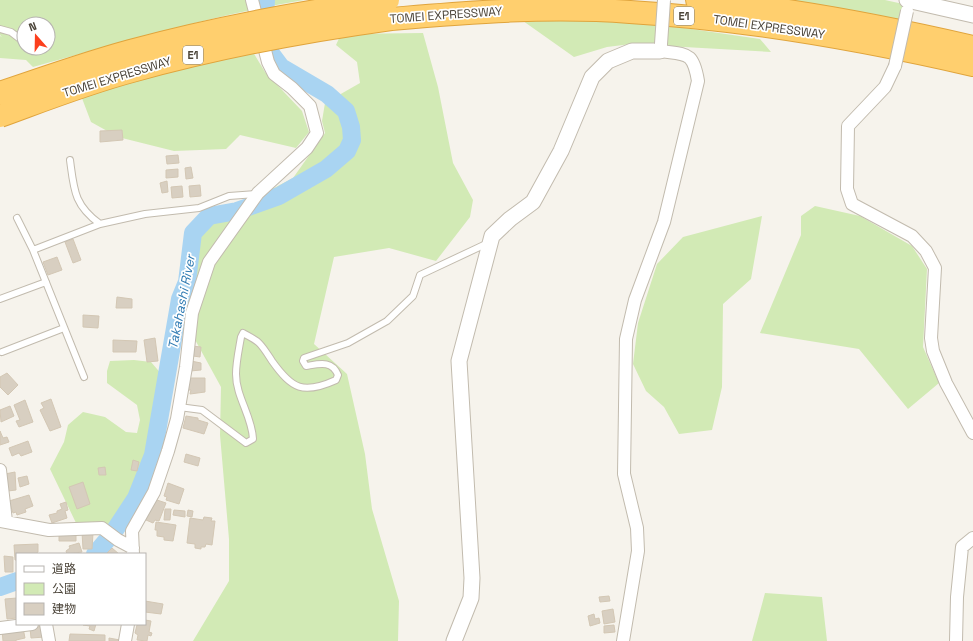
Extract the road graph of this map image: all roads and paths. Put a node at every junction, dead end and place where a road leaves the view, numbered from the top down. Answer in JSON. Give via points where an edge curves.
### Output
{"nodes":[{"id":1,"x":252,"y":0,"type":"edge"},
{"id":2,"x":664,"y":0,"type":"edge"},
{"id":3,"x":697,"y":0,"type":"edge"},
{"id":4,"x":908,"y":4,"type":"edge"},
{"id":5,"x":391,"y":6,"type":"edge"},
{"id":6,"x":973,"y":15,"type":"edge"},
{"id":7,"x":0,"y":29,"type":"edge"},
{"id":8,"x":16,"y":36,"type":"edge"},
{"id":9,"x":973,"y":47,"type":"edge"},
{"id":10,"x":660,"y":48,"type":"junction"},
{"id":11,"x":973,"y":65,"type":"edge"},
{"id":12,"x":0,"y":93,"type":"edge"},
{"id":13,"x":0,"y":116,"type":"edge"},
{"id":14,"x":70,"y":160,"type":"dead end"},
{"id":15,"x":258,"y":194,"type":"junction"},
{"id":16,"x":17,"y":218,"type":"dead end"},
{"id":17,"x":100,"y":224,"type":"junction"},
{"id":18,"x":491,"y":241,"type":"junction"},
{"id":19,"x":34,"y":253,"type":"junction"},
{"id":20,"x":46,"y":282,"type":"junction"},
{"id":21,"x":0,"y":299,"type":"edge"},
{"id":22,"x":64,"y":328,"type":"junction"},
{"id":23,"x":2,"y":352,"type":"dead end"},
{"id":24,"x":84,"y":377,"type":"dead end"},
{"id":25,"x":179,"y":407,"type":"junction"},
{"id":26,"x":973,"y":434,"type":"edge"},
{"id":27,"x":0,"y":470,"type":"edge"},
{"id":28,"x":3,"y":521,"type":"edge"},
{"id":29,"x":973,"y":538,"type":"edge"},
{"id":30,"x":133,"y":551,"type":"edge"},
{"id":31,"x":24,"y":625,"type":"edge"},
{"id":32,"x":46,"y":625,"type":"edge"},
{"id":33,"x":128,"y":625,"type":"edge"},
{"id":34,"x":0,"y":628,"type":"edge"},
{"id":35,"x":49,"y":641,"type":"edge"},
{"id":36,"x":125,"y":641,"type":"edge"},
{"id":37,"x":454,"y":641,"type":"edge"},
{"id":38,"x":623,"y":641,"type":"edge"},
{"id":39,"x":956,"y":641,"type":"edge"}],
"edges":[{"from":1,"to":15,"type":"street","via":[[268,62],[274,74],[310,106],[317,133],[308,148]]},
{"from":2,"to":10,"type":"street","bridge":true},
{"from":3,"to":9,"type":"highway","name":"TOMEI EXPRESSWAY","number":"E1","via":[[800,13]]},
{"from":4,"to":6,"type":"street"},
{"from":4,"to":26,"type":"street","bridge":true,"via":[[895,66],[885,87],[848,126],[847,189],[852,204],[912,236],[926,251],[935,268],[931,338],[933,351],[946,383]]},
{"from":5,"to":11,"type":"highway","name":"TOMEI EXPRESSWAY","number":"E1","via":[[464,12],[628,12],[714,19],[797,30]]},
{"from":5,"to":12,"type":"highway","name":"TOMEI EXPRESSWAY","number":"E1","bridge":true,"via":[[269,18],[203,32],[129,51]]},
{"from":5,"to":13,"type":"highway","name":"TOMEI EXPRESSWAY","number":"E1","bridge":true,"via":[[131,71]]},
{"from":7,"to":8,"type":"lane"},
{"from":10,"to":18,"type":"street","via":[[632,51],[608,61],[592,77],[561,151],[533,202],[510,219],[492,236]]},
{"from":10,"to":38,"type":"street","via":[[687,55],[695,64],[698,81],[664,222],[635,300],[626,339],[624,474],[637,528],[638,551]]},
{"from":14,"to":17,"type":"lane","via":[[75,194],[87,214]]},
{"from":15,"to":17,"type":"lane","via":[[229,196],[199,208],[145,214]]},
{"from":15,"to":25,"type":"street","via":[[209,262],[192,313]]},
{"from":16,"to":19,"type":"lane"},
{"from":17,"to":19,"type":"lane","via":[[33,250]]},
{"from":18,"to":25,"type":"lane","via":[[420,274],[413,296],[387,321],[348,343],[304,358],[306,366],[326,363],[336,369],[336,380],[322,387],[304,389],[294,385],[280,372],[259,343],[243,334],[236,374],[252,426],[253,439],[246,443],[202,410]]},
{"from":18,"to":37,"type":"street","via":[[459,361],[472,578],[471,598]]},
{"from":19,"to":20,"type":"lane"},
{"from":20,"to":21,"type":"lane"},
{"from":20,"to":22,"type":"lane"},
{"from":22,"to":23,"type":"lane"},
{"from":22,"to":24,"type":"lane"},
{"from":25,"to":30,"type":"street","via":[[154,492],[132,531]]},
{"from":27,"to":28,"type":"street"},
{"from":28,"to":30,"type":"street","via":[[49,530],[102,528]]},
{"from":29,"to":39,"type":"street","via":[[962,547]]},
{"from":31,"to":34,"type":"street"},
{"from":32,"to":35,"type":"street"},
{"from":33,"to":36,"type":"street"}]}
